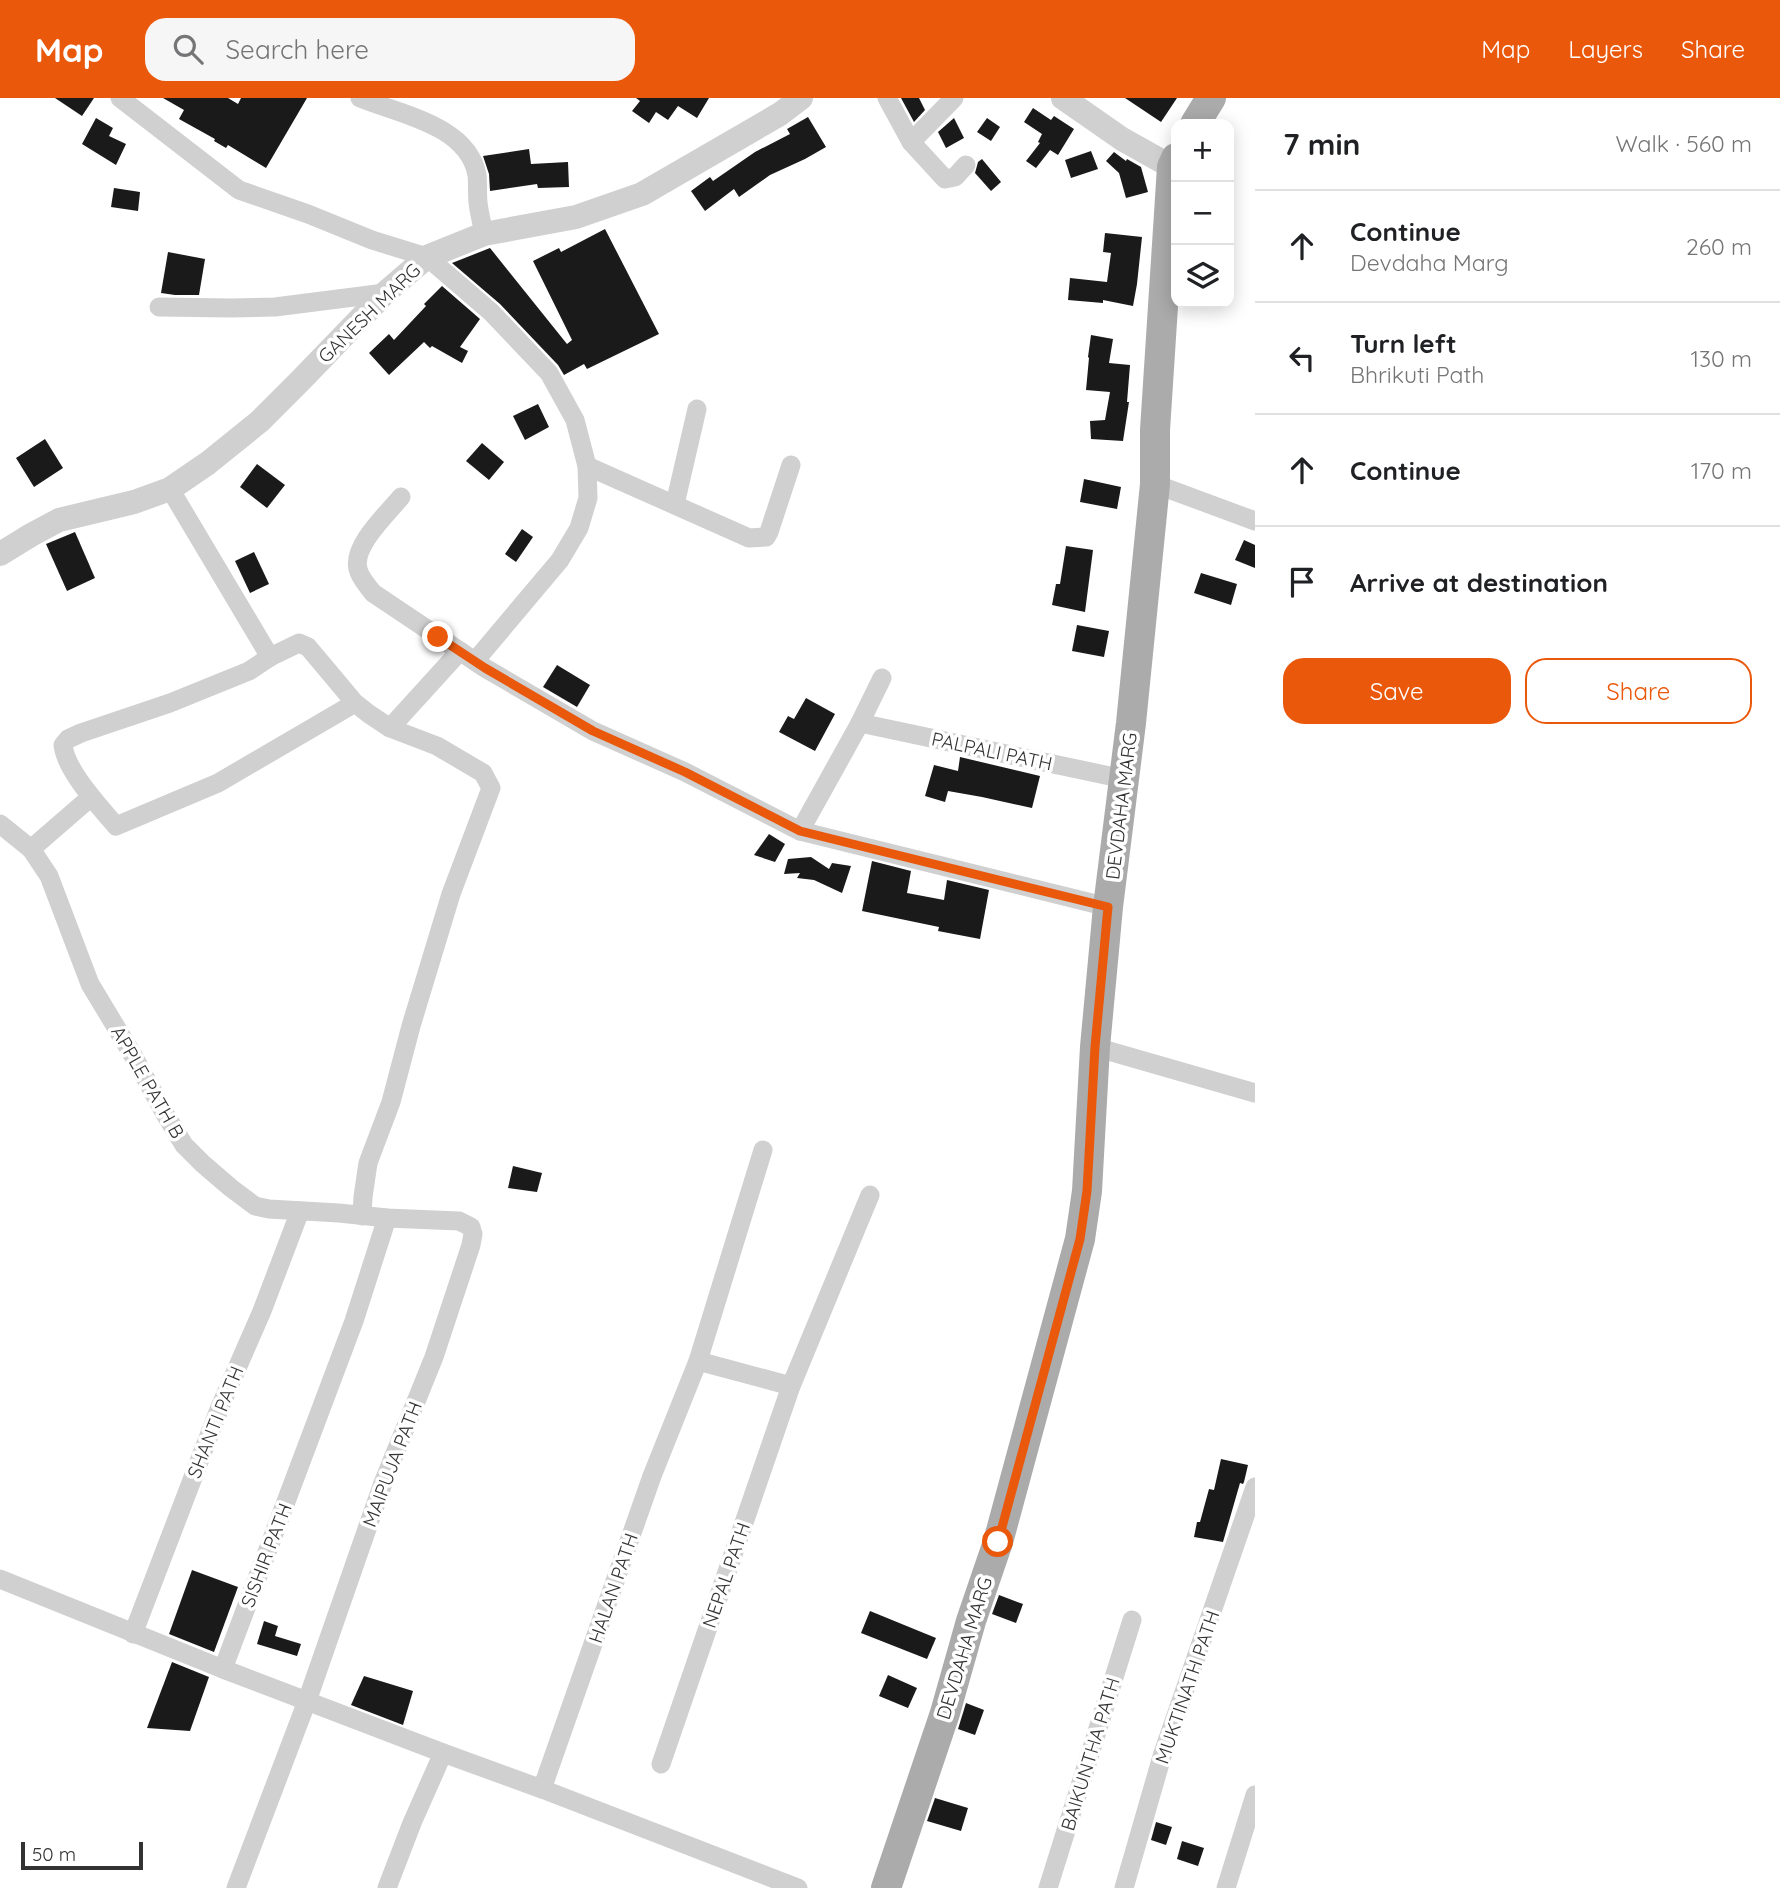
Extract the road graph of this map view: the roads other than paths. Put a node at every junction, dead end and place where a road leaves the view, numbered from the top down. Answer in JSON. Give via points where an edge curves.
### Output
{"nodes":[{"id":1,"x":120,"y":98,"type":"edge"},
{"id":2,"x":360,"y":98,"type":"edge"},
{"id":3,"x":801,"y":98,"type":"edge"},
{"id":4,"x":887,"y":98,"type":"edge"},
{"id":5,"x":954,"y":98,"type":"edge"},
{"id":6,"x":1063,"y":98,"type":"edge"},
{"id":7,"x":1211,"y":98,"type":"edge"},
{"id":8,"x":1198,"y":119,"type":"edge"},
{"id":9,"x":911,"y":142,"type":"junction"},
{"id":10,"x":1171,"y":161,"type":"edge"},
{"id":11,"x":966,"y":165,"type":"dead end"},
{"id":12,"x":1173,"y":182,"type":"edge"},
{"id":13,"x":484,"y":234,"type":"junction"},
{"id":14,"x":427,"y":257,"type":"junction"},
{"id":15,"x":385,"y":293,"type":"junction"},
{"id":16,"x":159,"y":307,"type":"dead end"},
{"id":17,"x":696,"y":409,"type":"dead end"},
{"id":18,"x":791,"y":465,"type":"dead end"},
{"id":19,"x":587,"y":466,"type":"junction"},
{"id":20,"x":1155,"y":484,"type":"junction"},
{"id":21,"x":170,"y":489,"type":"junction"},
{"id":22,"x":401,"y":497,"type":"dead end"},
{"id":23,"x":675,"y":504,"type":"junction"},
{"id":24,"x":1255,"y":521,"type":"edge"},
{"id":25,"x":2,"y":549,"type":"edge"},
{"id":26,"x":467,"y":656,"type":"junction"},
{"id":27,"x":270,"y":657,"type":"junction"},
{"id":28,"x":882,"y":678,"type":"dead end"},
{"id":29,"x":355,"y":703,"type":"junction"},
{"id":30,"x":860,"y":723,"type":"junction"},
{"id":31,"x":390,"y":728,"type":"junction"},
{"id":32,"x":1124,"y":779,"type":"junction"},
{"id":33,"x":91,"y":797,"type":"junction"},
{"id":34,"x":0,"y":824,"type":"edge"},
{"id":35,"x":800,"y":831,"type":"junction"},
{"id":36,"x":31,"y":849,"type":"junction"},
{"id":37,"x":1108,"y":907,"type":"junction"},
{"id":38,"x":1095,"y":1047,"type":"junction"},
{"id":39,"x":1255,"y":1093,"type":"edge"},
{"id":40,"x":763,"y":1150,"type":"dead end"},
{"id":41,"x":870,"y":1195,"type":"dead end"},
{"id":42,"x":300,"y":1211,"type":"junction"},
{"id":43,"x":362,"y":1216,"type":"junction"},
{"id":44,"x":387,"y":1218,"type":"junction"},
{"id":45,"x":471,"y":1227,"type":"joint"},
{"id":46,"x":698,"y":1362,"type":"junction"},
{"id":47,"x":791,"y":1387,"type":"junction"},
{"id":48,"x":1255,"y":1487,"type":"edge"},
{"id":49,"x":0,"y":1579,"type":"edge"},
{"id":50,"x":1132,"y":1620,"type":"dead end"},
{"id":51,"x":133,"y":1634,"type":"junction"},
{"id":52,"x":223,"y":1669,"type":"junction"},
{"id":53,"x":307,"y":1701,"type":"junction"},
{"id":54,"x":443,"y":1753,"type":"junction"},
{"id":55,"x":661,"y":1765,"type":"dead end"},
{"id":56,"x":542,"y":1789,"type":"junction"},
{"id":57,"x":1255,"y":1795,"type":"edge"},
{"id":58,"x":236,"y":1888,"type":"edge"},
{"id":59,"x":387,"y":1888,"type":"edge"},
{"id":60,"x":798,"y":1888,"type":"edge"},
{"id":61,"x":886,"y":1888,"type":"edge"},
{"id":62,"x":1048,"y":1888,"type":"edge"},
{"id":63,"x":1124,"y":1888,"type":"edge"},
{"id":64,"x":1226,"y":1888,"type":"edge"}],
"edges":[{"from":1,"to":14,"type":"street","via":[[239,190]]},
{"from":2,"to":13,"type":"street","via":[[447,132],[466,149],[477,173]]},
{"from":3,"to":13,"type":"street","name":"GANESH MARG","via":[[642,194],[576,217]]},
{"from":4,"to":9,"type":"street"},
{"from":5,"to":9,"type":"street"},
{"from":6,"to":10,"type":"street","via":[[1122,139]]},
{"from":7,"to":8,"type":"main road"},
{"from":9,"to":11,"type":"street","via":[[945,179],[955,177]]},
{"from":12,"to":20,"type":"main road","name":"DEVDAHA MARG"},
{"from":13,"to":14,"type":"street","name":"GANESH MARG"},
{"from":14,"to":15,"type":"street","name":"GANESH MARG"},
{"from":14,"to":19,"type":"street","via":[[492,312],[549,373],[575,420]]},
{"from":15,"to":16,"type":"street","via":[[275,307]]},
{"from":15,"to":21,"type":"street","name":"GANESH MARG","via":[[260,421]]},
{"from":17,"to":23,"type":"street"},
{"from":18,"to":23,"type":"street","via":[[765,537],[749,538]]},
{"from":19,"to":23,"type":"street"},
{"from":19,"to":26,"type":"street","via":[[588,498],[579,528],[560,560]]},
{"from":20,"to":24,"type":"street"},
{"from":20,"to":32,"type":"main road","name":"DEVDAHA MARG"},
{"from":21,"to":25,"type":"street","name":"GANESH MARG","via":[[60,520]]},
{"from":21,"to":27,"type":"street"},
{"from":22,"to":26,"type":"street","via":[[358,552],[361,578],[373,593]]},
{"from":26,"to":31,"type":"street"},
{"from":26,"to":35,"type":"street","via":[[593,731]]},
{"from":27,"to":29,"type":"street","via":[[299,643],[309,647]]},
{"from":27,"to":33,"type":"street","via":[[249,671],[170,704],[68,740],[62,745],[66,760]]},
{"from":28,"to":30,"type":"street"},
{"from":29,"to":31,"type":"street"},
{"from":29,"to":33,"type":"street","via":[[218,783],[116,826]]},
{"from":30,"to":32,"type":"street","name":"PALPALI PATH"},
{"from":30,"to":35,"type":"street"},
{"from":31,"to":43,"type":"street","via":[[437,746],[483,773],[491,788],[451,894],[391,1101],[368,1163]]},
{"from":32,"to":37,"type":"main road","name":"DEVDAHA MARG"},
{"from":33,"to":36,"type":"street"},
{"from":34,"to":36,"type":"street","name":"APPLE PATH B"},
{"from":35,"to":37,"type":"street"},
{"from":36,"to":42,"type":"street","name":"APPLE PATH B","via":[[49,876],[90,984],[184,1145],[255,1206]]},
{"from":37,"to":38,"type":"main road","name":"DEVDAHA MARG"},
{"from":38,"to":39,"type":"street"},
{"from":38,"to":61,"type":"main road","name":"DEVDAHA MARG","via":[[1080,1239],[998,1542]]},
{"from":40,"to":46,"type":"street","name":"HALAN PATH"},
{"from":41,"to":47,"type":"street","name":"NEPAL PATH"},
{"from":42,"to":43,"type":"street","name":"APPLE PATH B"},
{"from":42,"to":51,"type":"street","name":"SHANTI PATH"},
{"from":43,"to":44,"type":"street","name":"APPLE PATH B"},
{"from":44,"to":45,"type":"street","name":"APPLE PATH B","via":[[459,1221]]},
{"from":44,"to":52,"type":"street","name":"SISHIR PATH","via":[[354,1321]]},
{"from":45,"to":53,"type":"street","name":"MAIPUJA PATH","via":[[471,1245],[434,1357],[383,1483]]},
{"from":46,"to":47,"type":"street"},
{"from":46,"to":56,"type":"street","name":"HALAN PATH","via":[[652,1476]]},
{"from":47,"to":55,"type":"street","name":"NEPAL PATH"},
{"from":48,"to":63,"type":"street","name":"MUKTINATH PATH","via":[[1163,1753]]},
{"from":49,"to":51,"type":"street"},
{"from":50,"to":62,"type":"street","name":"BAIKUNTHA PATH"},
{"from":51,"to":52,"type":"street"},
{"from":52,"to":53,"type":"street"},
{"from":53,"to":54,"type":"street"},
{"from":53,"to":58,"type":"street","name":"MAIPUJA PATH"},
{"from":54,"to":56,"type":"street"},
{"from":54,"to":59,"type":"street"},
{"from":56,"to":60,"type":"street"},
{"from":57,"to":64,"type":"street"}]}
